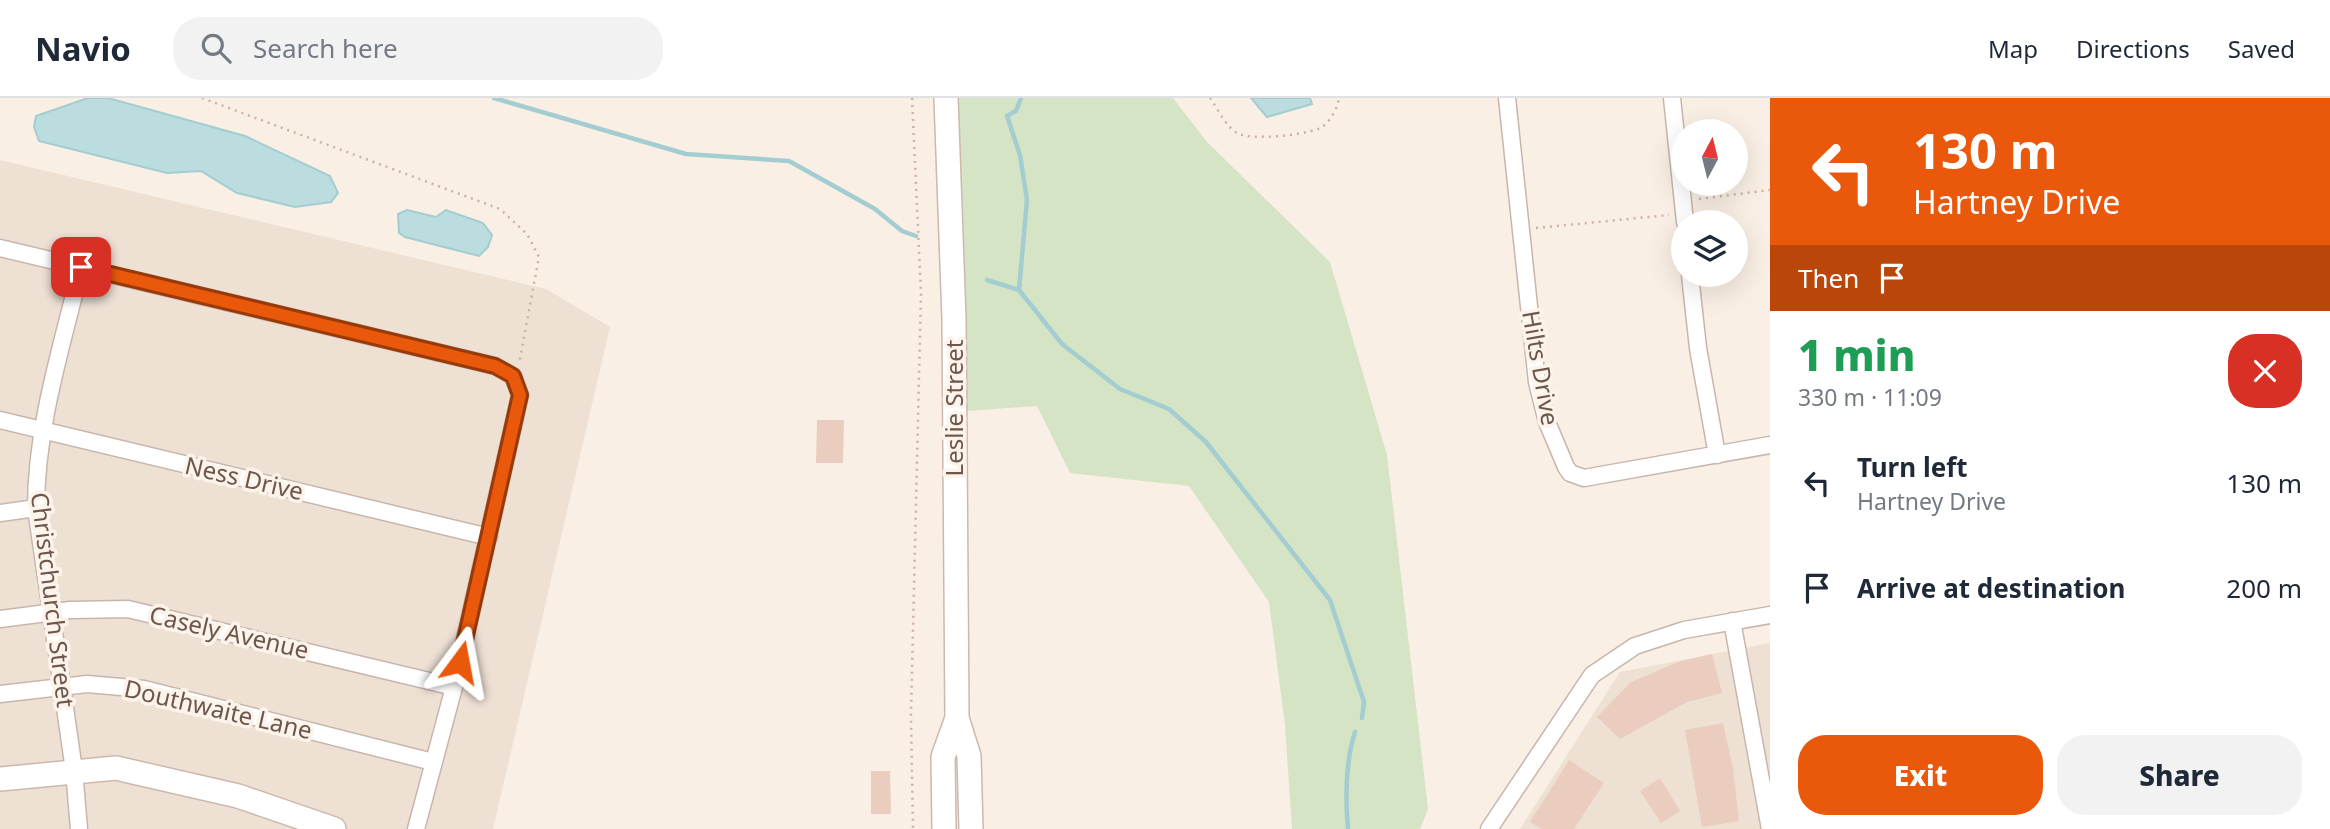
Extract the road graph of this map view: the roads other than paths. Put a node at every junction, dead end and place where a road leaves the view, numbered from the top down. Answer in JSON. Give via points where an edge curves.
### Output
{"nodes":[{"id":1,"x":946,"y":98,"type":"edge"},
{"id":2,"x":1507,"y":98,"type":"edge"},
{"id":3,"x":1672,"y":98,"type":"edge"},
{"id":4,"x":1683,"y":210,"type":"edge"},
{"id":5,"x":0,"y":248,"type":"edge"},
{"id":6,"x":81,"y":267,"type":"junction"},
{"id":7,"x":1691,"y":287,"type":"edge"},
{"id":8,"x":0,"y":420,"type":"edge"},
{"id":9,"x":42,"y":430,"type":"junction"},
{"id":10,"x":1770,"y":446,"type":"edge"},
{"id":11,"x":1717,"y":455,"type":"junction"},
{"id":12,"x":36,"y":508,"type":"junction"},
{"id":13,"x":0,"y":513,"type":"edge"},
{"id":14,"x":489,"y":537,"type":"junction"},
{"id":15,"x":52,"y":612,"type":"junction"},
{"id":16,"x":1770,"y":615,"type":"edge"},
{"id":17,"x":0,"y":619,"type":"edge"},
{"id":18,"x":1732,"y":621,"type":"junction"},
{"id":19,"x":62,"y":686,"type":"junction"},
{"id":20,"x":454,"y":687,"type":"junction"},
{"id":21,"x":0,"y":694,"type":"edge"},
{"id":22,"x":957,"y":718,"type":"junction"},
{"id":23,"x":433,"y":762,"type":"junction"},
{"id":24,"x":74,"y":770,"type":"junction"},
{"id":25,"x":0,"y":779,"type":"edge"},
{"id":26,"x":79,"y":829,"type":"edge"},
{"id":27,"x":334,"y":829,"type":"edge"},
{"id":28,"x":416,"y":829,"type":"edge"},
{"id":29,"x":944,"y":829,"type":"edge"},
{"id":30,"x":971,"y":829,"type":"edge"},
{"id":31,"x":1489,"y":829,"type":"edge"},
{"id":32,"x":1770,"y":829,"type":"edge"}],
"edges":[{"from":1,"to":22,"type":"main road","name":"Leslie Street","via":[[954,319]]},
{"from":2,"to":11,"type":"street","name":"Hilts Drive","via":[[1542,404],[1570,473],[1591,477]]},
{"from":3,"to":4,"type":"street"},
{"from":5,"to":6,"type":"street"},
{"from":6,"to":9,"type":"street","name":"Christchurch Street"},
{"from":6,"to":14,"type":"street","via":[[495,366],[513,376],[520,395]]},
{"from":7,"to":11,"type":"street"},
{"from":8,"to":9,"type":"street","name":"Ness Drive"},
{"from":9,"to":12,"type":"street","name":"Christchurch Street"},
{"from":9,"to":14,"type":"street","name":"Ness Drive"},
{"from":10,"to":11,"type":"street","name":"Hilts Drive"},
{"from":12,"to":13,"type":"street"},
{"from":12,"to":15,"type":"street","name":"Christchurch Street"},
{"from":14,"to":20,"type":"street"},
{"from":15,"to":17,"type":"street","name":"Casely Avenue"},
{"from":15,"to":19,"type":"street","name":"Christchurch Street"},
{"from":15,"to":20,"type":"street","name":"Casely Avenue","via":[[128,609]]},
{"from":16,"to":18,"type":"street"},
{"from":18,"to":31,"type":"street","via":[[1635,646],[1592,676]]},
{"from":18,"to":32,"type":"street"},
{"from":19,"to":21,"type":"street","name":"Douthwaite Lane"},
{"from":19,"to":23,"type":"street","name":"Douthwaite Lane","via":[[144,689]]},
{"from":19,"to":24,"type":"street","name":"Christchurch Street"},
{"from":20,"to":23,"type":"street"},
{"from":22,"to":29,"type":"main road","name":"Leslie Street","via":[[943,757]]},
{"from":22,"to":30,"type":"main road","name":"Leslie Street","via":[[969,756]]},
{"from":23,"to":28,"type":"street"},
{"from":24,"to":25,"type":"main road"},
{"from":24,"to":26,"type":"street","name":"Christchurch Street"},
{"from":24,"to":27,"type":"main road","via":[[116,768],[238,796]]}]}
